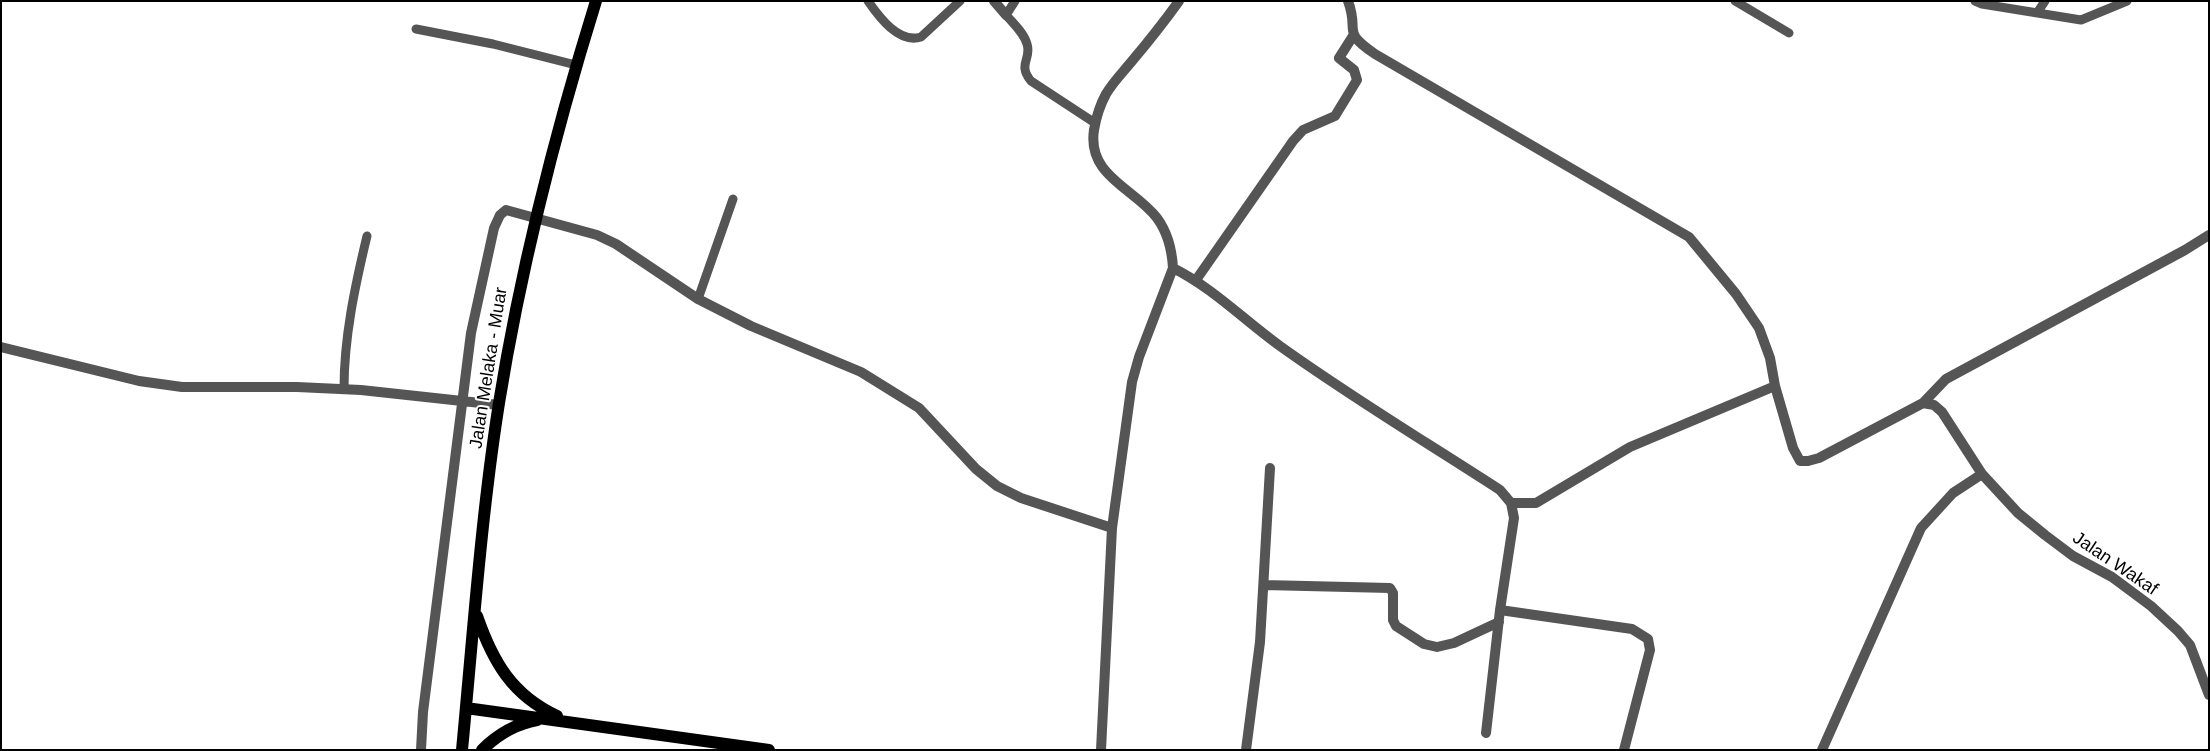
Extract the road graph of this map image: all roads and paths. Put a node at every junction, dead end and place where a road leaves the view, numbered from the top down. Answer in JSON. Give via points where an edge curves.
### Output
{"nodes":[{"id":1,"x":596,"y":1,"type":"edge"},
{"id":2,"x":868,"y":1,"type":"edge"},
{"id":3,"x":960,"y":1,"type":"edge"},
{"id":4,"x":994,"y":1,"type":"edge"},
{"id":5,"x":1015,"y":1,"type":"edge"},
{"id":6,"x":1179,"y":1,"type":"edge"},
{"id":7,"x":1348,"y":1,"type":"edge"},
{"id":8,"x":1735,"y":1,"type":"edge"},
{"id":9,"x":1975,"y":1,"type":"edge"},
{"id":10,"x":2045,"y":1,"type":"edge"},
{"id":11,"x":2127,"y":1,"type":"edge"},
{"id":12,"x":2037,"y":13,"type":"junction"},
{"id":13,"x":1006,"y":15,"type":"junction"},
{"id":14,"x":416,"y":29,"type":"dead end"},
{"id":15,"x":1789,"y":34,"type":"dead end"},
{"id":16,"x":1353,"y":36,"type":"junction"},
{"id":17,"x":576,"y":65,"type":"junction"},
{"id":18,"x":1095,"y":122,"type":"junction"},
{"id":19,"x":733,"y":199,"type":"dead end"},
{"id":20,"x":535,"y":219,"type":"junction"},
{"id":21,"x":2209,"y":235,"type":"edge"},
{"id":22,"x":366,"y":236,"type":"dead end"},
{"id":23,"x":1173,"y":268,"type":"junction"},
{"id":24,"x":1196,"y":280,"type":"junction"},
{"id":25,"x":698,"y":299,"type":"junction"},
{"id":26,"x":1,"y":346,"type":"edge"},
{"id":27,"x":1775,"y":386,"type":"junction"},
{"id":28,"x":344,"y":389,"type":"junction"},
{"id":29,"x":462,"y":400,"type":"junction"},
{"id":30,"x":1923,"y":403,"type":"junction"},
{"id":31,"x":499,"y":405,"type":"junction"},
{"id":32,"x":1270,"y":468,"type":"dead end"},
{"id":33,"x":1982,"y":474,"type":"junction"},
{"id":34,"x":1511,"y":503,"type":"junction"},
{"id":35,"x":1112,"y":528,"type":"junction"},
{"id":36,"x":1264,"y":586,"type":"junction"},
{"id":37,"x":1500,"y":610,"type":"junction"},
{"id":38,"x":476,"y":612,"type":"junction"},
{"id":39,"x":1499,"y":622,"type":"junction"},
{"id":40,"x":2209,"y":695,"type":"edge"},
{"id":41,"x":466,"y":708,"type":"junction"},
{"id":42,"x":545,"y":718,"type":"junction"},
{"id":43,"x":572,"y":722,"type":"junction"},
{"id":44,"x":1486,"y":733,"type":"dead end"},
{"id":45,"x":421,"y":750,"type":"edge"},
{"id":46,"x":462,"y":750,"type":"edge"},
{"id":47,"x":482,"y":750,"type":"edge"},
{"id":48,"x":769,"y":750,"type":"edge"},
{"id":49,"x":1101,"y":750,"type":"edge"},
{"id":50,"x":1246,"y":750,"type":"edge"},
{"id":51,"x":1624,"y":750,"type":"edge"},
{"id":52,"x":1822,"y":750,"type":"edge"}],
"edges":[{"from":1,"to":17,"type":"main road","name":"Jalan Melaka - Muar"},
{"from":2,"to":3,"type":"lane","via":[[894,30],[914,39],[921,37]]},
{"from":4,"to":13,"type":"street"},
{"from":5,"to":13,"type":"lane"},
{"from":6,"to":18,"type":"street","via":[[1106,94]]},
{"from":7,"to":16,"type":"street"},
{"from":8,"to":15,"type":"lane"},
{"from":9,"to":12,"type":"lane"},
{"from":10,"to":12,"type":"lane"},
{"from":11,"to":12,"type":"lane","via":[[2081,20]]},
{"from":13,"to":18,"type":"lane","via":[[1026,41],[1028,50],[1024,73],[1031,81]]},
{"from":14,"to":17,"type":"lane"},
{"from":16,"to":24,"type":"street","via":[[1339,58],[1354,70],[1357,80],[1339,109],[1334,116],[1303,130],[1293,141]]},
{"from":16,"to":27,"type":"street","via":[[1383,59],[1689,238],[1736,294],[1759,328],[1770,358]]},
{"from":17,"to":20,"type":"main road","name":"Jalan Melaka - Muar"},
{"from":18,"to":23,"type":"street","via":[[1093,148],[1096,160],[1156,217],[1169,242]]},
{"from":19,"to":25,"type":"lane"},
{"from":20,"to":25,"type":"street","via":[[578,228],[603,238]]},
{"from":20,"to":29,"type":"street","via":[[506,210],[494,228]]},
{"from":20,"to":31,"type":"main road","name":"Jalan Melaka - Muar"},
{"from":21,"to":30,"type":"street","via":[[1946,379]]},
{"from":22,"to":28,"type":"lane","via":[[344,356]]},
{"from":23,"to":24,"type":"street"},
{"from":23,"to":35,"type":"street","via":[[1132,382]]},
{"from":24,"to":34,"type":"street","via":[[1278,345],[1500,490]]},
{"from":25,"to":35,"type":"street","via":[[751,326],[861,372],[894,392],[919,408],[976,469],[997,486],[1021,498]]},
{"from":26,"to":28,"type":"street","via":[[139,381],[182,387]]},
{"from":27,"to":30,"type":"street","via":[[1793,448],[1801,462],[1819,458]]},
{"from":27,"to":34,"type":"street","via":[[1630,447],[1536,503]]},
{"from":28,"to":29,"type":"street"},
{"from":29,"to":31,"type":"street"},
{"from":29,"to":45,"type":"street"},
{"from":30,"to":33,"type":"street","name":"Jalan Wakaf","via":[[1934,405],[1942,412]]},
{"from":31,"to":38,"type":"main road","name":"Jalan Melaka - Muar"},
{"from":32,"to":36,"type":"street"},
{"from":33,"to":40,"type":"street","name":"Jalan Wakaf","via":[[2045,535],[2072,556],[2112,577],[2178,631],[2190,645]]},
{"from":33,"to":52,"type":"street","via":[[1953,494],[1921,528]]},
{"from":34,"to":37,"type":"street","via":[[1514,518]]},
{"from":35,"to":49,"type":"street"},
{"from":36,"to":39,"type":"street","via":[[1390,588],[1394,593],[1393,620],[1396,626],[1424,644],[1436,647],[1454,643]]},
{"from":36,"to":50,"type":"street"},
{"from":37,"to":39,"type":"street"},
{"from":37,"to":51,"type":"street","via":[[1632,628],[1648,639],[1650,650]]},
{"from":38,"to":41,"type":"main road","name":"Jalan Melaka - Muar"},
{"from":38,"to":43,"type":"main road","via":[[494,657],[506,677],[538,707]]},
{"from":39,"to":44,"type":"street"},
{"from":41,"to":42,"type":"main road"},
{"from":41,"to":46,"type":"main road","name":"Jalan Melaka - Muar"},
{"from":42,"to":43,"type":"main road"},
{"from":42,"to":47,"type":"main road","via":[[497,735]]},
{"from":43,"to":48,"type":"main road"}]}
